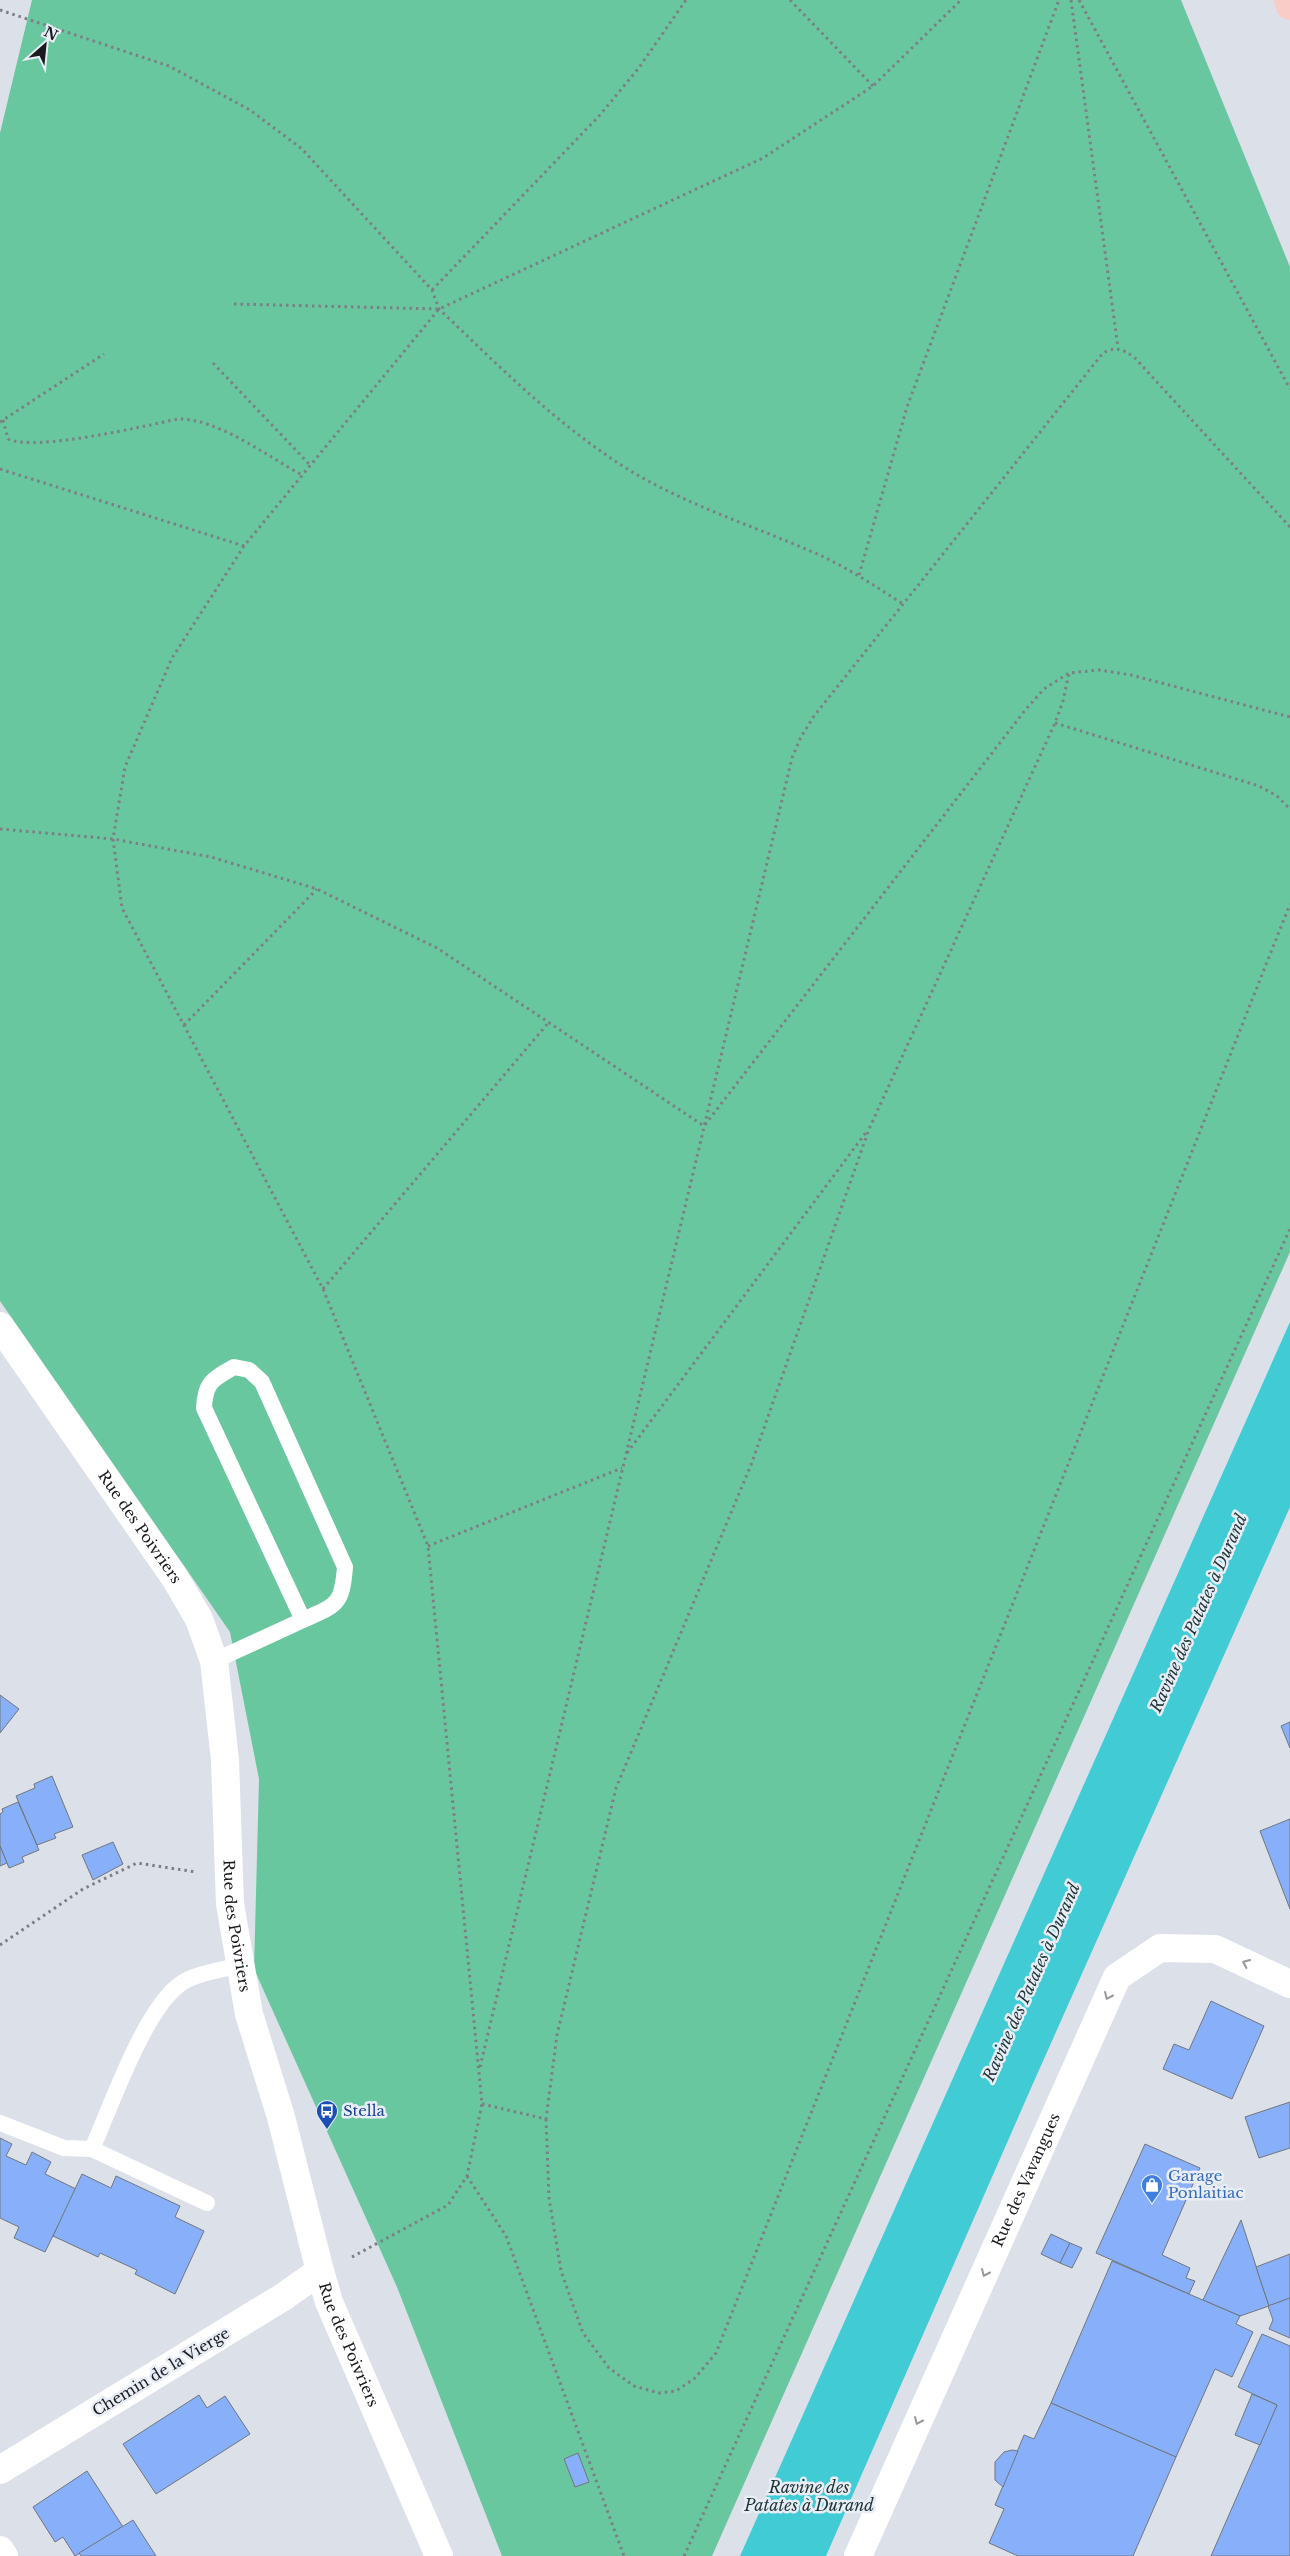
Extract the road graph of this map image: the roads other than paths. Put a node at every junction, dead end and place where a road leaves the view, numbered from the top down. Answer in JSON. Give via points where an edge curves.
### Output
{"nodes":[{"id":1,"x":1288,"y":0,"type":"edge"},
{"id":2,"x":1290,"y":6,"type":"edge"},
{"id":3,"x":0,"y":1326,"type":"edge"},
{"id":4,"x":303,"y":1620,"type":"junction"},
{"id":5,"x":214,"y":1660,"type":"junction"},
{"id":6,"x":240,"y":1965,"type":"junction"},
{"id":7,"x":1290,"y":1984,"type":"edge"},
{"id":8,"x":0,"y":2123,"type":"edge"},
{"id":9,"x":92,"y":2148,"type":"junction"},
{"id":10,"x":207,"y":2203,"type":"dead end"},
{"id":11,"x":320,"y":2271,"type":"junction"},
{"id":12,"x":0,"y":2470,"type":"edge"},
{"id":13,"x":0,"y":2550,"type":"edge"},
{"id":14,"x":4,"y":2556,"type":"edge"},
{"id":15,"x":439,"y":2556,"type":"edge"},
{"id":16,"x":858,"y":2556,"type":"edge"}],
"edges":[{"from":1,"to":2,"type":"main road"},
{"from":3,"to":5,"type":"street","name":"Rue des Poivriers","via":[[175,1578],[199,1619]]},
{"from":4,"to":4,"type":"lane","via":[[334,1606],[341,1595],[345,1567],[262,1382],[249,1370],[234,1367],[213,1379],[204,1392],[204,1408]]},
{"from":4,"to":5,"type":"lane"},
{"from":5,"to":6,"type":"street","name":"Rue des Poivriers","via":[[225,1760],[230,1904]]},
{"from":6,"to":9,"type":"lane","via":[[180,1983],[162,1999]]},
{"from":6,"to":11,"type":"street","name":"Rue des Poivriers","via":[[249,2014],[281,2118]]},
{"from":7,"to":16,"type":"street","name":"Rue des Vavangues","one_way":true,"via":[[1215,1949],[1160,1948],[1117,1977]]},
{"from":8,"to":9,"type":"lane","via":[[64,2148]]},
{"from":9,"to":10,"type":"lane"},
{"from":11,"to":12,"type":"street","name":"Chemin de la Vierge","via":[[283,2298]]},
{"from":11,"to":15,"type":"street","name":"Rue des Poivriers","via":[[329,2302]]},
{"from":13,"to":14,"type":"street"}]}
